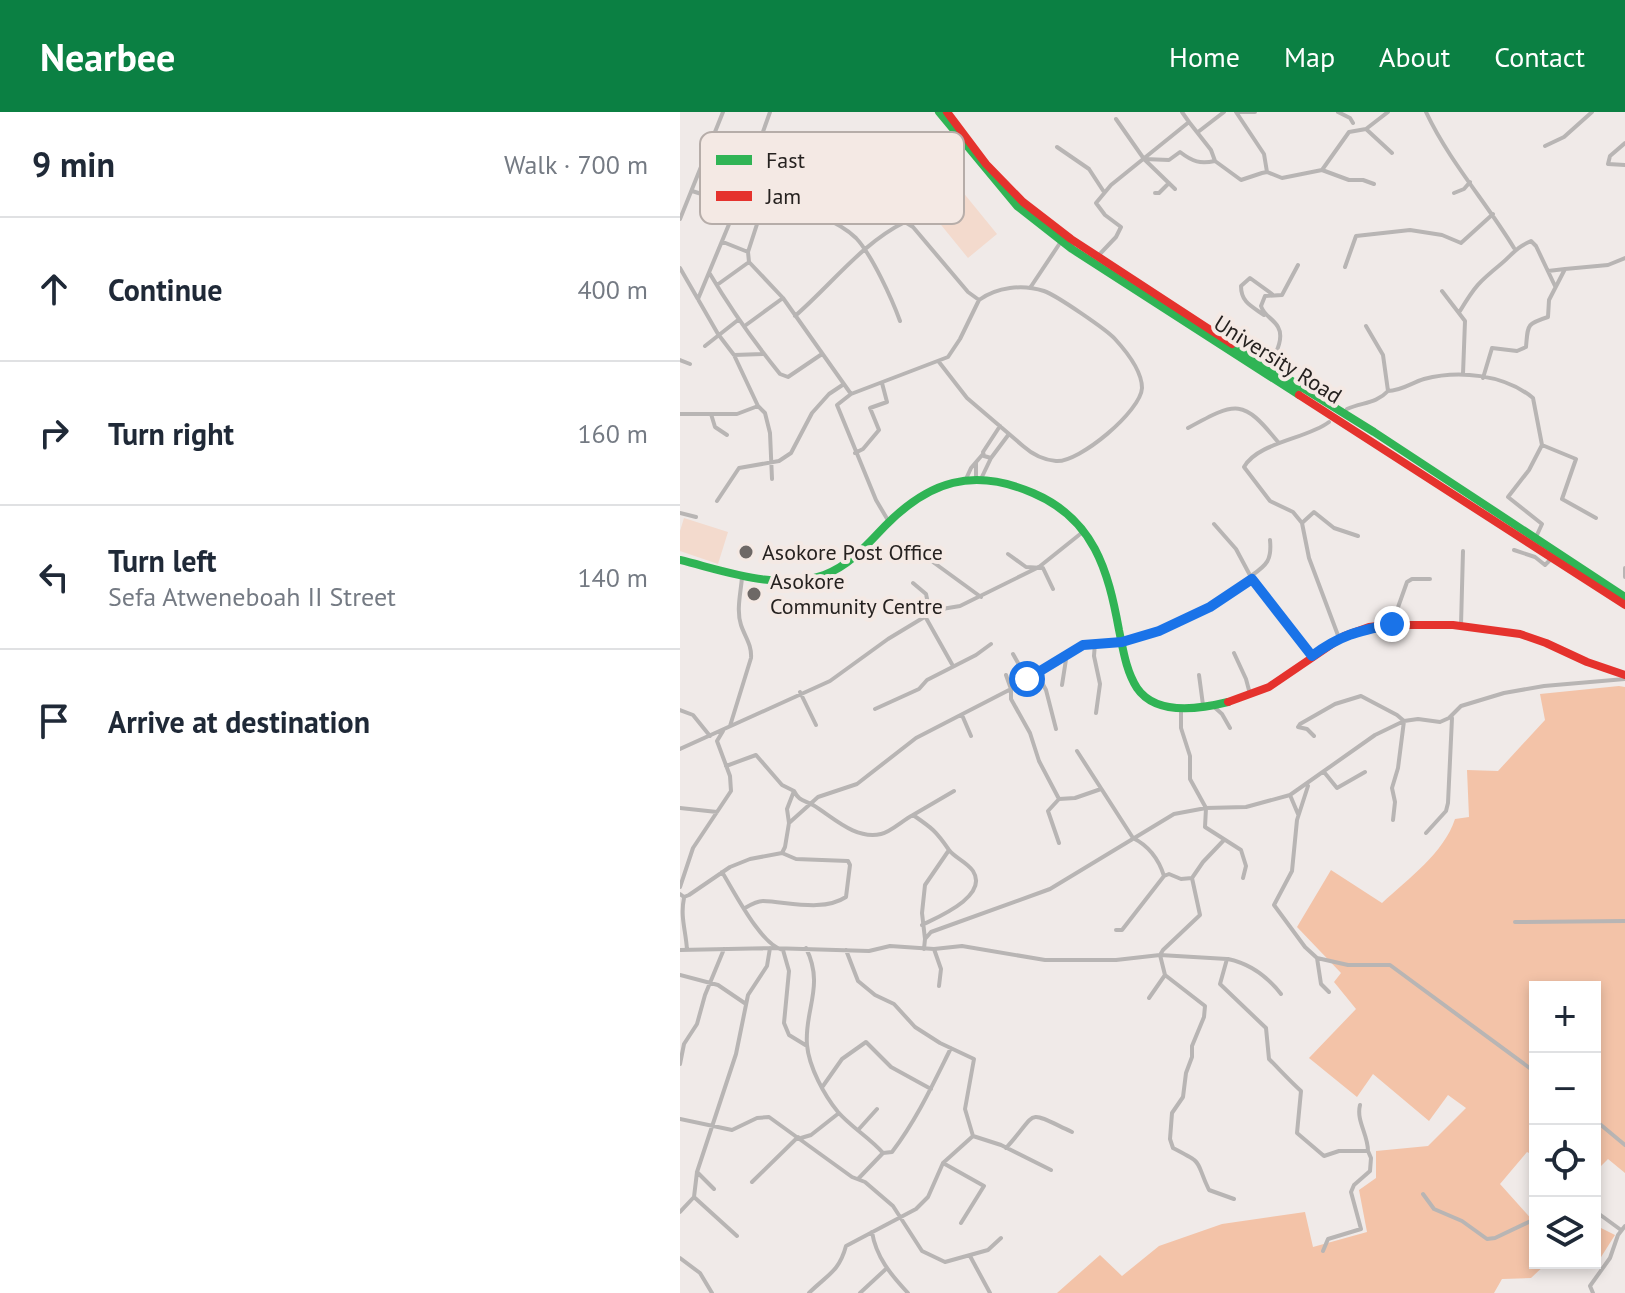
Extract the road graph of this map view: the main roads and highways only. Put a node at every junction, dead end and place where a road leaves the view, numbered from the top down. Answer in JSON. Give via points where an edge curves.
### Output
{"nodes":[{"id":1,"x":939,"y":112,"type":"edge"},
{"id":2,"x":947,"y":112,"type":"edge"},
{"id":3,"x":953,"y":132,"type":"edge"},
{"id":4,"x":962,"y":132,"type":"edge"},
{"id":5,"x":964,"y":135,"type":"edge"},
{"id":6,"x":964,"y":146,"type":"edge"},
{"id":7,"x":1119,"y":275,"type":"junction"},
{"id":8,"x":680,"y":560,"type":"edge"},
{"id":9,"x":1625,"y":597,"type":"edge"},
{"id":10,"x":1625,"y":605,"type":"edge"},
{"id":11,"x":1625,"y":677,"type":"edge"}],
"edges":[{"from":1,"to":3,"type":"main road","name":"University Road"},
{"from":2,"to":4,"type":"main road","name":"University Road"},
{"from":5,"to":7,"type":"main road","name":"University Road","via":[[1023,202]]},
{"from":6,"to":7,"type":"main road","name":"University Road","via":[[1017,206]]},
{"from":7,"to":9,"type":"main road","name":"University Road","via":[[1374,432]]},
{"from":7,"to":10,"type":"main road","name":"University Road"},
{"from":8,"to":11,"type":"main road","via":[[785,580],[821,576],[849,559],[921,494],[965,480],[991,482],[1047,498],[1086,530],[1105,566],[1130,677],[1152,702],[1181,709],[1250,694],[1279,681],[1339,638],[1392,624],[1524,635]]}]}
